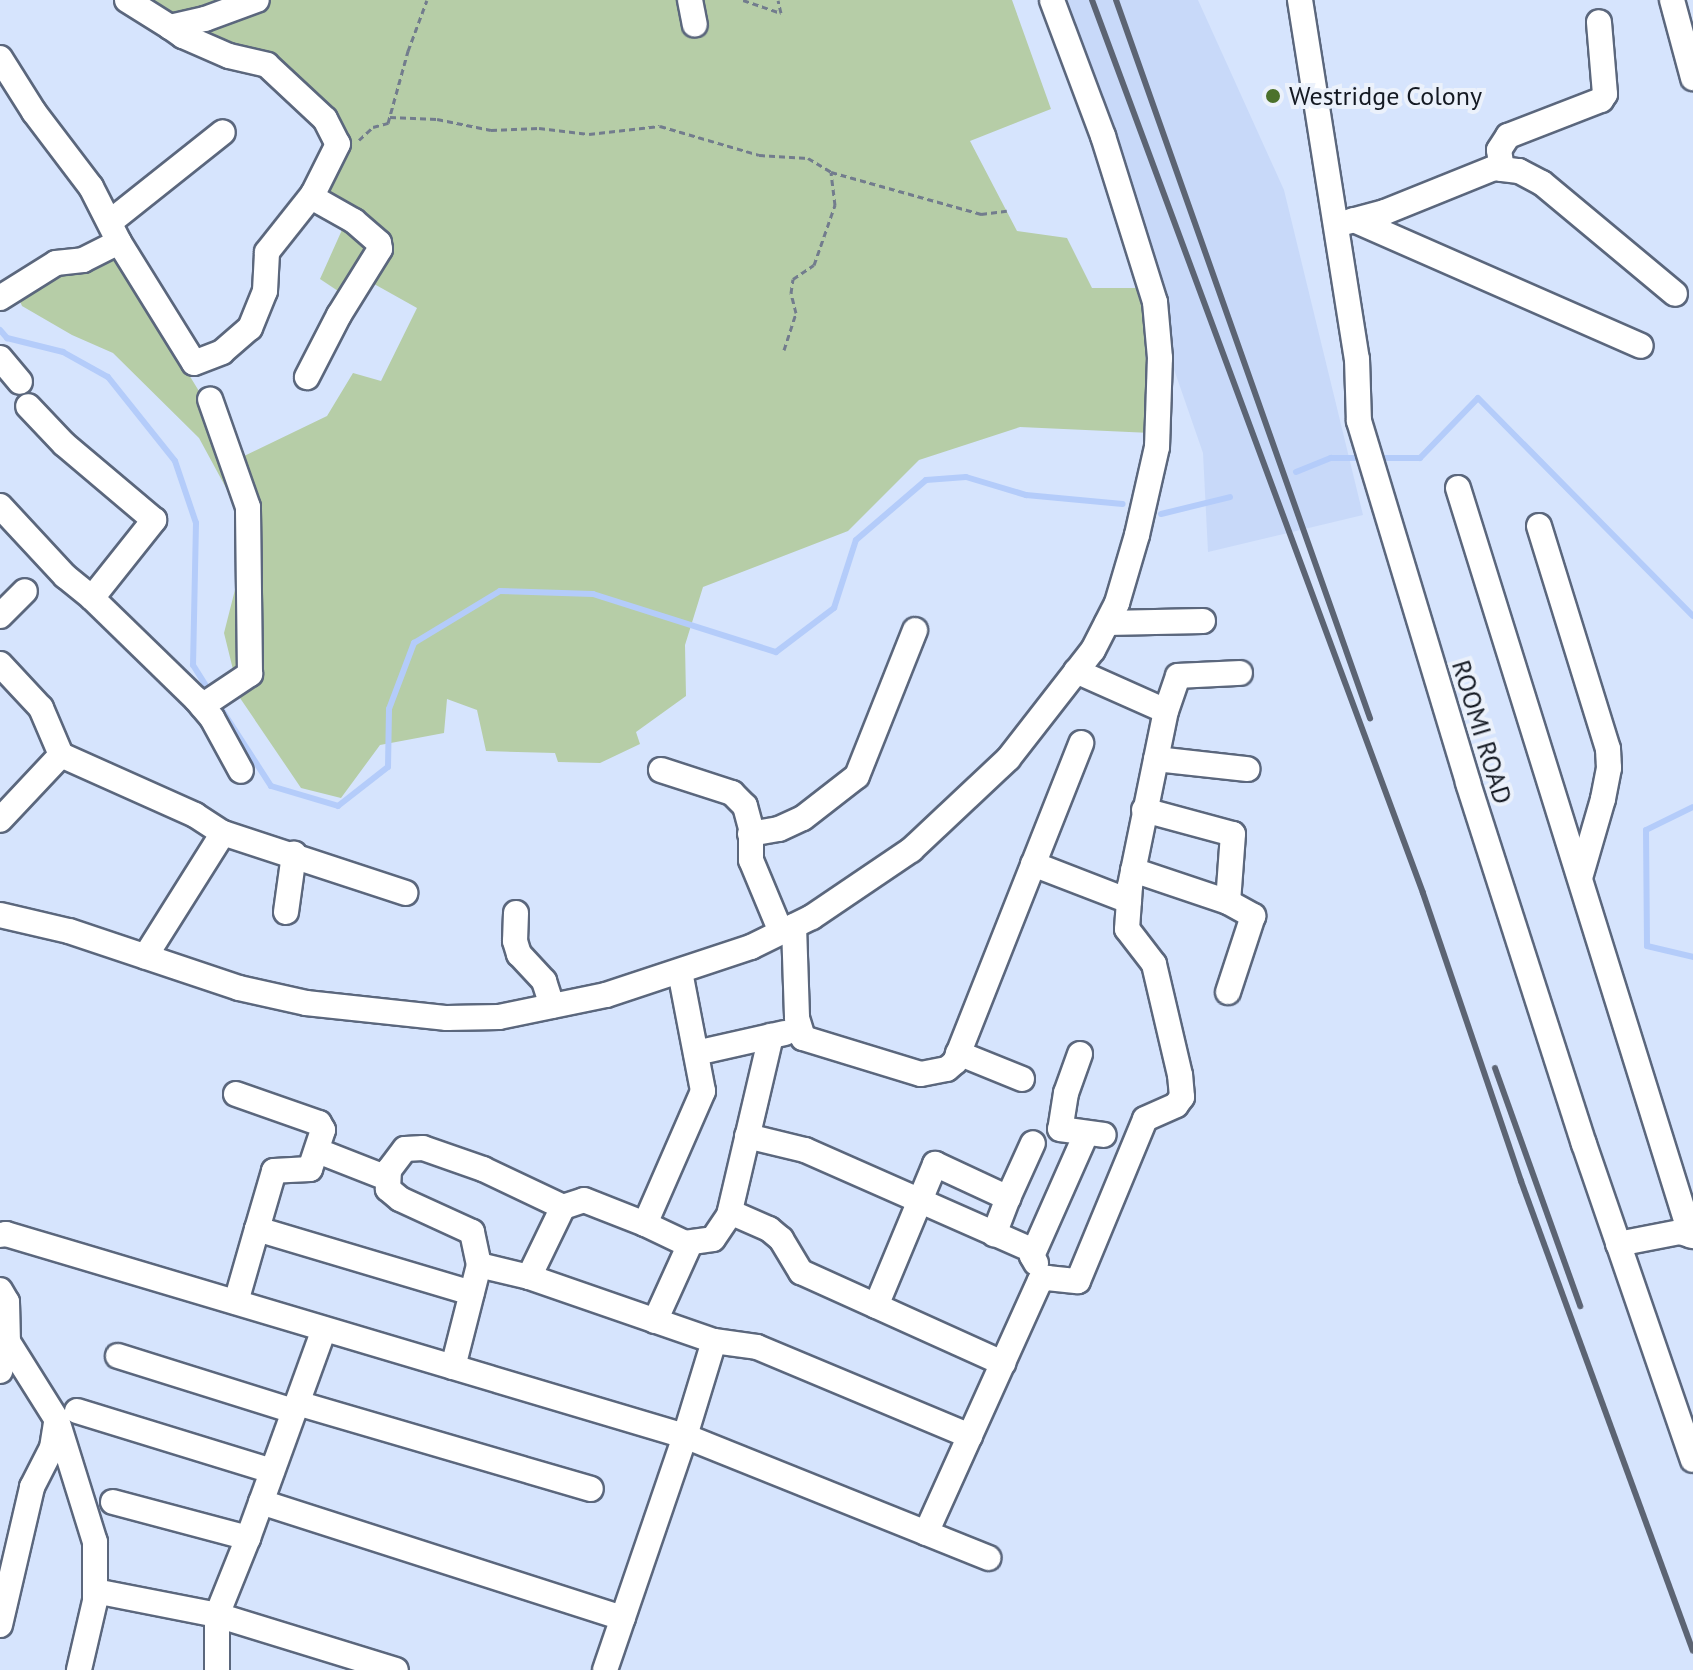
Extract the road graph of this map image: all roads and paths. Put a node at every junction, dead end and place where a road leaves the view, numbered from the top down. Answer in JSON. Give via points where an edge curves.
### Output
{"nodes":[{"id":1,"x":127,"y":0,"type":"edge"},
{"id":2,"x":257,"y":0,"type":"edge"},
{"id":3,"x":427,"y":0,"type":"edge"},
{"id":4,"x":690,"y":0,"type":"edge"},
{"id":5,"x":743,"y":0,"type":"edge"},
{"id":6,"x":778,"y":0,"type":"edge"},
{"id":7,"x":1052,"y":0,"type":"edge"},
{"id":8,"x":1300,"y":0,"type":"edge"},
{"id":9,"x":1672,"y":0,"type":"edge"},
{"id":10,"x":1599,"y":22,"type":"dead end"},
{"id":11,"x":695,"y":25,"type":"dead end"},
{"id":12,"x":170,"y":27,"type":"junction"},
{"id":13,"x":0,"y":58,"type":"edge"},
{"id":14,"x":1692,"y":70,"type":"edge"},
{"id":15,"x":390,"y":117,"type":"junction"},
{"id":16,"x":223,"y":132,"type":"dead end"},
{"id":17,"x":353,"y":145,"type":"dead end"},
{"id":18,"x":1502,"y":169,"type":"junction"},
{"id":19,"x":831,"y":172,"type":"junction"},
{"id":20,"x":313,"y":194,"type":"junction"},
{"id":21,"x":1007,"y":211,"type":"dead end"},
{"id":22,"x":1345,"y":223,"type":"junction"},
{"id":23,"x":115,"y":232,"type":"junction"},
{"id":24,"x":7,"y":294,"type":"edge"},
{"id":25,"x":1675,"y":294,"type":"dead end"},
{"id":26,"x":1641,"y":346,"type":"dead end"},
{"id":27,"x":784,"y":350,"type":"dead end"},
{"id":28,"x":0,"y":358,"type":"edge"},
{"id":29,"x":307,"y":377,"type":"dead end"},
{"id":30,"x":20,"y":382,"type":"dead end"},
{"id":31,"x":210,"y":399,"type":"dead end"},
{"id":32,"x":28,"y":406,"type":"dead end"},
{"id":33,"x":1458,"y":488,"type":"dead end"},
{"id":34,"x":0,"y":506,"type":"edge"},
{"id":35,"x":1539,"y":526,"type":"dead end"},
{"id":36,"x":25,"y":591,"type":"dead end"},
{"id":37,"x":92,"y":598,"type":"junction"},
{"id":38,"x":0,"y":616,"type":"edge"},
{"id":39,"x":1203,"y":621,"type":"dead end"},
{"id":40,"x":1107,"y":623,"type":"junction"},
{"id":41,"x":915,"y":630,"type":"dead end"},
{"id":42,"x":0,"y":664,"type":"edge"},
{"id":43,"x":1076,"y":671,"type":"junction"},
{"id":44,"x":1240,"y":673,"type":"dead end"},
{"id":45,"x":202,"y":706,"type":"junction"},
{"id":46,"x":1166,"y":711,"type":"junction"},
{"id":47,"x":1081,"y":743,"type":"dead end"},
{"id":48,"x":61,"y":755,"type":"junction"},
{"id":49,"x":1156,"y":759,"type":"junction"},
{"id":50,"x":1247,"y":769,"type":"dead end"},
{"id":51,"x":661,"y":770,"type":"dead end"},
{"id":52,"x":241,"y":771,"type":"dead end"},
{"id":53,"x":1144,"y":810,"type":"junction"},
{"id":54,"x":0,"y":820,"type":"edge"},
{"id":55,"x":223,"y":833,"type":"junction"},
{"id":56,"x":750,"y":834,"type":"junction"},
{"id":57,"x":294,"y":854,"type":"junction"},
{"id":58,"x":1033,"y":864,"type":"junction"},
{"id":59,"x":1133,"y":870,"type":"junction"},
{"id":60,"x":1580,"y":878,"type":"junction"},
{"id":61,"x":405,"y":893,"type":"dead end"},
{"id":62,"x":1129,"y":901,"type":"junction"},
{"id":63,"x":1228,"y":902,"type":"junction"},
{"id":64,"x":286,"y":912,"type":"dead end"},
{"id":65,"x":516,"y":913,"type":"dead end"},
{"id":66,"x":0,"y":915,"type":"edge"},
{"id":67,"x":787,"y":929,"type":"junction"},
{"id":68,"x":145,"y":957,"type":"junction"},
{"id":69,"x":680,"y":972,"type":"junction"},
{"id":70,"x":1228,"y":992,"type":"dead end"},
{"id":71,"x":552,"y":1006,"type":"junction"},
{"id":72,"x":799,"y":1030,"type":"junction"},
{"id":73,"x":771,"y":1036,"type":"junction"},
{"id":74,"x":696,"y":1053,"type":"junction"},
{"id":75,"x":958,"y":1053,"type":"junction"},
{"id":76,"x":1080,"y":1054,"type":"dead end"},
{"id":77,"x":1022,"y":1079,"type":"dead end"},
{"id":78,"x":236,"y":1094,"type":"dead end"},
{"id":79,"x":747,"y":1136,"type":"junction"},
{"id":80,"x":1033,"y":1143,"type":"dead end"},
{"id":81,"x":318,"y":1151,"type":"junction"},
{"id":82,"x":387,"y":1178,"type":"junction"},
{"id":83,"x":1008,"y":1198,"type":"junction"},
{"id":84,"x":919,"y":1202,"type":"junction"},
{"id":85,"x":563,"y":1207,"type":"junction"},
{"id":86,"x":730,"y":1212,"type":"junction"},
{"id":87,"x":645,"y":1224,"type":"junction"},
{"id":88,"x":257,"y":1229,"type":"junction"},
{"id":89,"x":994,"y":1234,"type":"junction"},
{"id":90,"x":0,"y":1235,"type":"edge"},
{"id":91,"x":1692,"y":1236,"type":"edge"},
{"id":92,"x":690,"y":1244,"type":"junction"},
{"id":93,"x":1618,"y":1244,"type":"junction"},
{"id":94,"x":1034,"y":1251,"type":"junction"},
{"id":95,"x":479,"y":1265,"type":"junction"},
{"id":96,"x":529,"y":1277,"type":"junction"},
{"id":97,"x":1047,"y":1278,"type":"junction"},
{"id":98,"x":0,"y":1290,"type":"edge"},
{"id":99,"x":472,"y":1293,"type":"junction"},
{"id":100,"x":236,"y":1302,"type":"junction"},
{"id":101,"x":876,"y":1306,"type":"junction"},
{"id":102,"x":655,"y":1321,"type":"junction"},
{"id":103,"x":324,"y":1329,"type":"junction"},
{"id":104,"x":714,"y":1341,"type":"junction"},
{"id":105,"x":3,"y":1353,"type":"edge"},
{"id":106,"x":118,"y":1356,"type":"dead end"},
{"id":107,"x":1003,"y":1363,"type":"junction"},
{"id":108,"x":453,"y":1367,"type":"junction"},
{"id":109,"x":296,"y":1407,"type":"junction"},
{"id":110,"x":67,"y":1416,"type":"junction"},
{"id":111,"x":685,"y":1436,"type":"junction"},
{"id":112,"x":970,"y":1436,"type":"junction"},
{"id":113,"x":1693,"y":1460,"type":"edge"},
{"id":114,"x":272,"y":1471,"type":"junction"},
{"id":115,"x":591,"y":1489,"type":"dead end"},
{"id":116,"x":113,"y":1502,"type":"dead end"},
{"id":117,"x":261,"y":1502,"type":"junction"},
{"id":118,"x":926,"y":1533,"type":"junction"},
{"id":119,"x":248,"y":1538,"type":"junction"},
{"id":120,"x":988,"y":1558,"type":"dead end"},
{"id":121,"x":95,"y":1591,"type":"junction"},
{"id":122,"x":217,"y":1615,"type":"junction"},
{"id":123,"x":623,"y":1618,"type":"junction"},
{"id":124,"x":0,"y":1625,"type":"edge"},
{"id":125,"x":79,"y":1670,"type":"edge"},
{"id":126,"x":217,"y":1670,"type":"edge"},
{"id":127,"x":396,"y":1670,"type":"edge"},
{"id":128,"x":605,"y":1670,"type":"edge"}],
"edges":[{"from":1,"to":12,"type":"street"},
{"from":2,"to":12,"type":"street"},
{"from":3,"to":15,"type":"path"},
{"from":4,"to":11,"type":"street"},
{"from":5,"to":6,"type":"path","via":[[781,13]]},
{"from":7,"to":40,"type":"street","via":[[1103,136],[1155,302],[1160,358],[1157,447],[1137,535]]},
{"from":8,"to":22,"type":"street","name":"ROOMI ROAD"},
{"from":9,"to":14,"type":"street"},
{"from":10,"to":18,"type":"street","via":[[1605,94],[1508,136],[1499,150]]},
{"from":12,"to":20,"type":"street","via":[[229,56],[267,65],[325,119],[338,144]]},
{"from":13,"to":23,"type":"street","via":[[91,187]]},
{"from":15,"to":17,"type":"path"},
{"from":15,"to":19,"type":"path","via":[[437,119],[491,130],[589,134],[660,126],[759,155],[808,158]]},
{"from":16,"to":23,"type":"street"},
{"from":18,"to":22,"type":"street"},
{"from":18,"to":25,"type":"street","via":[[1542,183]]},
{"from":19,"to":21,"type":"path","via":[[981,214]]},
{"from":19,"to":27,"type":"path","via":[[835,205],[814,265],[793,279],[796,313]]},
{"from":20,"to":23,"type":"street","via":[[267,252],[265,291],[250,328],[237,342],[198,363]]},
{"from":20,"to":29,"type":"street","via":[[375,237],[380,249]]},
{"from":22,"to":26,"type":"street"},
{"from":22,"to":93,"type":"street","name":"ROOMI ROAD","via":[[1359,421],[1468,783]]},
{"from":23,"to":24,"type":"street","via":[[83,260],[56,263]]},
{"from":28,"to":30,"type":"street"},
{"from":31,"to":45,"type":"street","via":[[248,507],[250,674]]},
{"from":32,"to":37,"type":"street","via":[[64,444],[154,520]]},
{"from":33,"to":60,"type":"street"},
{"from":34,"to":37,"type":"street"},
{"from":35,"to":60,"type":"street","via":[[1608,749],[1603,799]]},
{"from":36,"to":38,"type":"street"},
{"from":37,"to":45,"type":"street"},
{"from":39,"to":40,"type":"street"},
{"from":40,"to":43,"type":"street"},
{"from":41,"to":56,"type":"street","via":[[857,776],[803,818]]},
{"from":42,"to":48,"type":"street","via":[[41,708]]},
{"from":43,"to":46,"type":"street"},
{"from":43,"to":67,"type":"street","via":[[1008,759],[911,850]]},
{"from":44,"to":46,"type":"street","via":[[1178,676]]},
{"from":45,"to":52,"type":"street"},
{"from":46,"to":49,"type":"street"},
{"from":47,"to":58,"type":"street"},
{"from":48,"to":54,"type":"street"},
{"from":48,"to":55,"type":"street","via":[[195,815]]},
{"from":49,"to":50,"type":"street"},
{"from":49,"to":53,"type":"street"},
{"from":51,"to":56,"type":"street","via":[[732,793],[745,806]]},
{"from":53,"to":59,"type":"street"},
{"from":53,"to":63,"type":"street","via":[[1231,831]]},
{"from":55,"to":57,"type":"street"},
{"from":55,"to":68,"type":"street"},
{"from":56,"to":67,"type":"street","via":[[751,860]]},
{"from":57,"to":61,"type":"street"},
{"from":57,"to":64,"type":"street"},
{"from":58,"to":62,"type":"street"},
{"from":58,"to":75,"type":"street"},
{"from":59,"to":62,"type":"street"},
{"from":59,"to":63,"type":"street"},
{"from":60,"to":91,"type":"street"},
{"from":62,"to":97,"type":"street","via":[[1127,929],[1154,964],[1182,1097],[1145,1119],[1078,1281]]},
{"from":63,"to":70,"type":"street","via":[[1253,916]]},
{"from":65,"to":71,"type":"street","via":[[519,954],[544,981]]},
{"from":66,"to":68,"type":"street"},
{"from":67,"to":69,"type":"street"},
{"from":67,"to":72,"type":"street"},
{"from":68,"to":71,"type":"street","via":[[306,1003],[447,1018],[499,1017]]},
{"from":69,"to":71,"type":"street"},
{"from":69,"to":74,"type":"street"},
{"from":72,"to":73,"type":"street"},
{"from":72,"to":75,"type":"street","via":[[814,1044],[921,1074],[947,1069]]},
{"from":73,"to":74,"type":"street"},
{"from":73,"to":79,"type":"street"},
{"from":74,"to":87,"type":"street","via":[[703,1091]]},
{"from":75,"to":77,"type":"street"},
{"from":76,"to":94,"type":"street","via":[[1059,1125],[1063,1131],[1095,1135]]},
{"from":78,"to":81,"type":"street","via":[[319,1123],[323,1130]]},
{"from":79,"to":84,"type":"street","via":[[805,1150]]},
{"from":79,"to":86,"type":"street"},
{"from":80,"to":83,"type":"street"},
{"from":81,"to":82,"type":"street"},
{"from":81,"to":88,"type":"street","via":[[310,1169],[274,1171]]},
{"from":82,"to":85,"type":"street","via":[[405,1149],[423,1148]]},
{"from":82,"to":95,"type":"street","via":[[388,1189],[400,1199],[472,1232]]},
{"from":83,"to":84,"type":"street","via":[[935,1164]]},
{"from":83,"to":89,"type":"street"},
{"from":84,"to":89,"type":"street"},
{"from":84,"to":101,"type":"street"},
{"from":85,"to":87,"type":"street","via":[[584,1200]]},
{"from":85,"to":96,"type":"street"},
{"from":86,"to":92,"type":"street","via":[[713,1239]]},
{"from":86,"to":101,"type":"street","via":[[781,1239],[801,1272]]},
{"from":87,"to":92,"type":"street"},
{"from":88,"to":99,"type":"street"},
{"from":88,"to":100,"type":"street"},
{"from":89,"to":94,"type":"street"},
{"from":90,"to":100,"type":"street"},
{"from":91,"to":93,"type":"street","via":[[1680,1232]]},
{"from":92,"to":102,"type":"street"},
{"from":93,"to":113,"type":"street","name":"ROOMI ROAD"},
{"from":94,"to":97,"type":"street"},
{"from":95,"to":96,"type":"street"},
{"from":95,"to":99,"type":"street"},
{"from":96,"to":102,"type":"street"},
{"from":97,"to":107,"type":"street","via":[[1040,1281]]},
{"from":98,"to":105,"type":"street","via":[[7,1302]]},
{"from":99,"to":108,"type":"street"},
{"from":100,"to":103,"type":"street"},
{"from":101,"to":107,"type":"street"},
{"from":102,"to":104,"type":"street"},
{"from":103,"to":108,"type":"street"},
{"from":103,"to":109,"type":"street"},
{"from":104,"to":111,"type":"street"},
{"from":104,"to":112,"type":"street","via":[[757,1347]]},
{"from":105,"to":110,"type":"street"},
{"from":106,"to":109,"type":"street"},
{"from":107,"to":112,"type":"street"},
{"from":108,"to":111,"type":"street"},
{"from":109,"to":114,"type":"street"},
{"from":109,"to":115,"type":"street"},
{"from":110,"to":114,"type":"street"},
{"from":110,"to":121,"type":"street","via":[[95,1542]]},
{"from":110,"to":124,"type":"street","via":[[32,1487]]},
{"from":111,"to":118,"type":"street"},
{"from":111,"to":123,"type":"street"},
{"from":112,"to":118,"type":"street"},
{"from":114,"to":117,"type":"street"},
{"from":116,"to":119,"type":"street"},
{"from":117,"to":119,"type":"street"},
{"from":117,"to":123,"type":"street"},
{"from":118,"to":120,"type":"street"},
{"from":119,"to":122,"type":"street"},
{"from":121,"to":122,"type":"street"},
{"from":121,"to":125,"type":"street"},
{"from":122,"to":126,"type":"street"},
{"from":122,"to":127,"type":"street"},
{"from":123,"to":128,"type":"street"}]}
